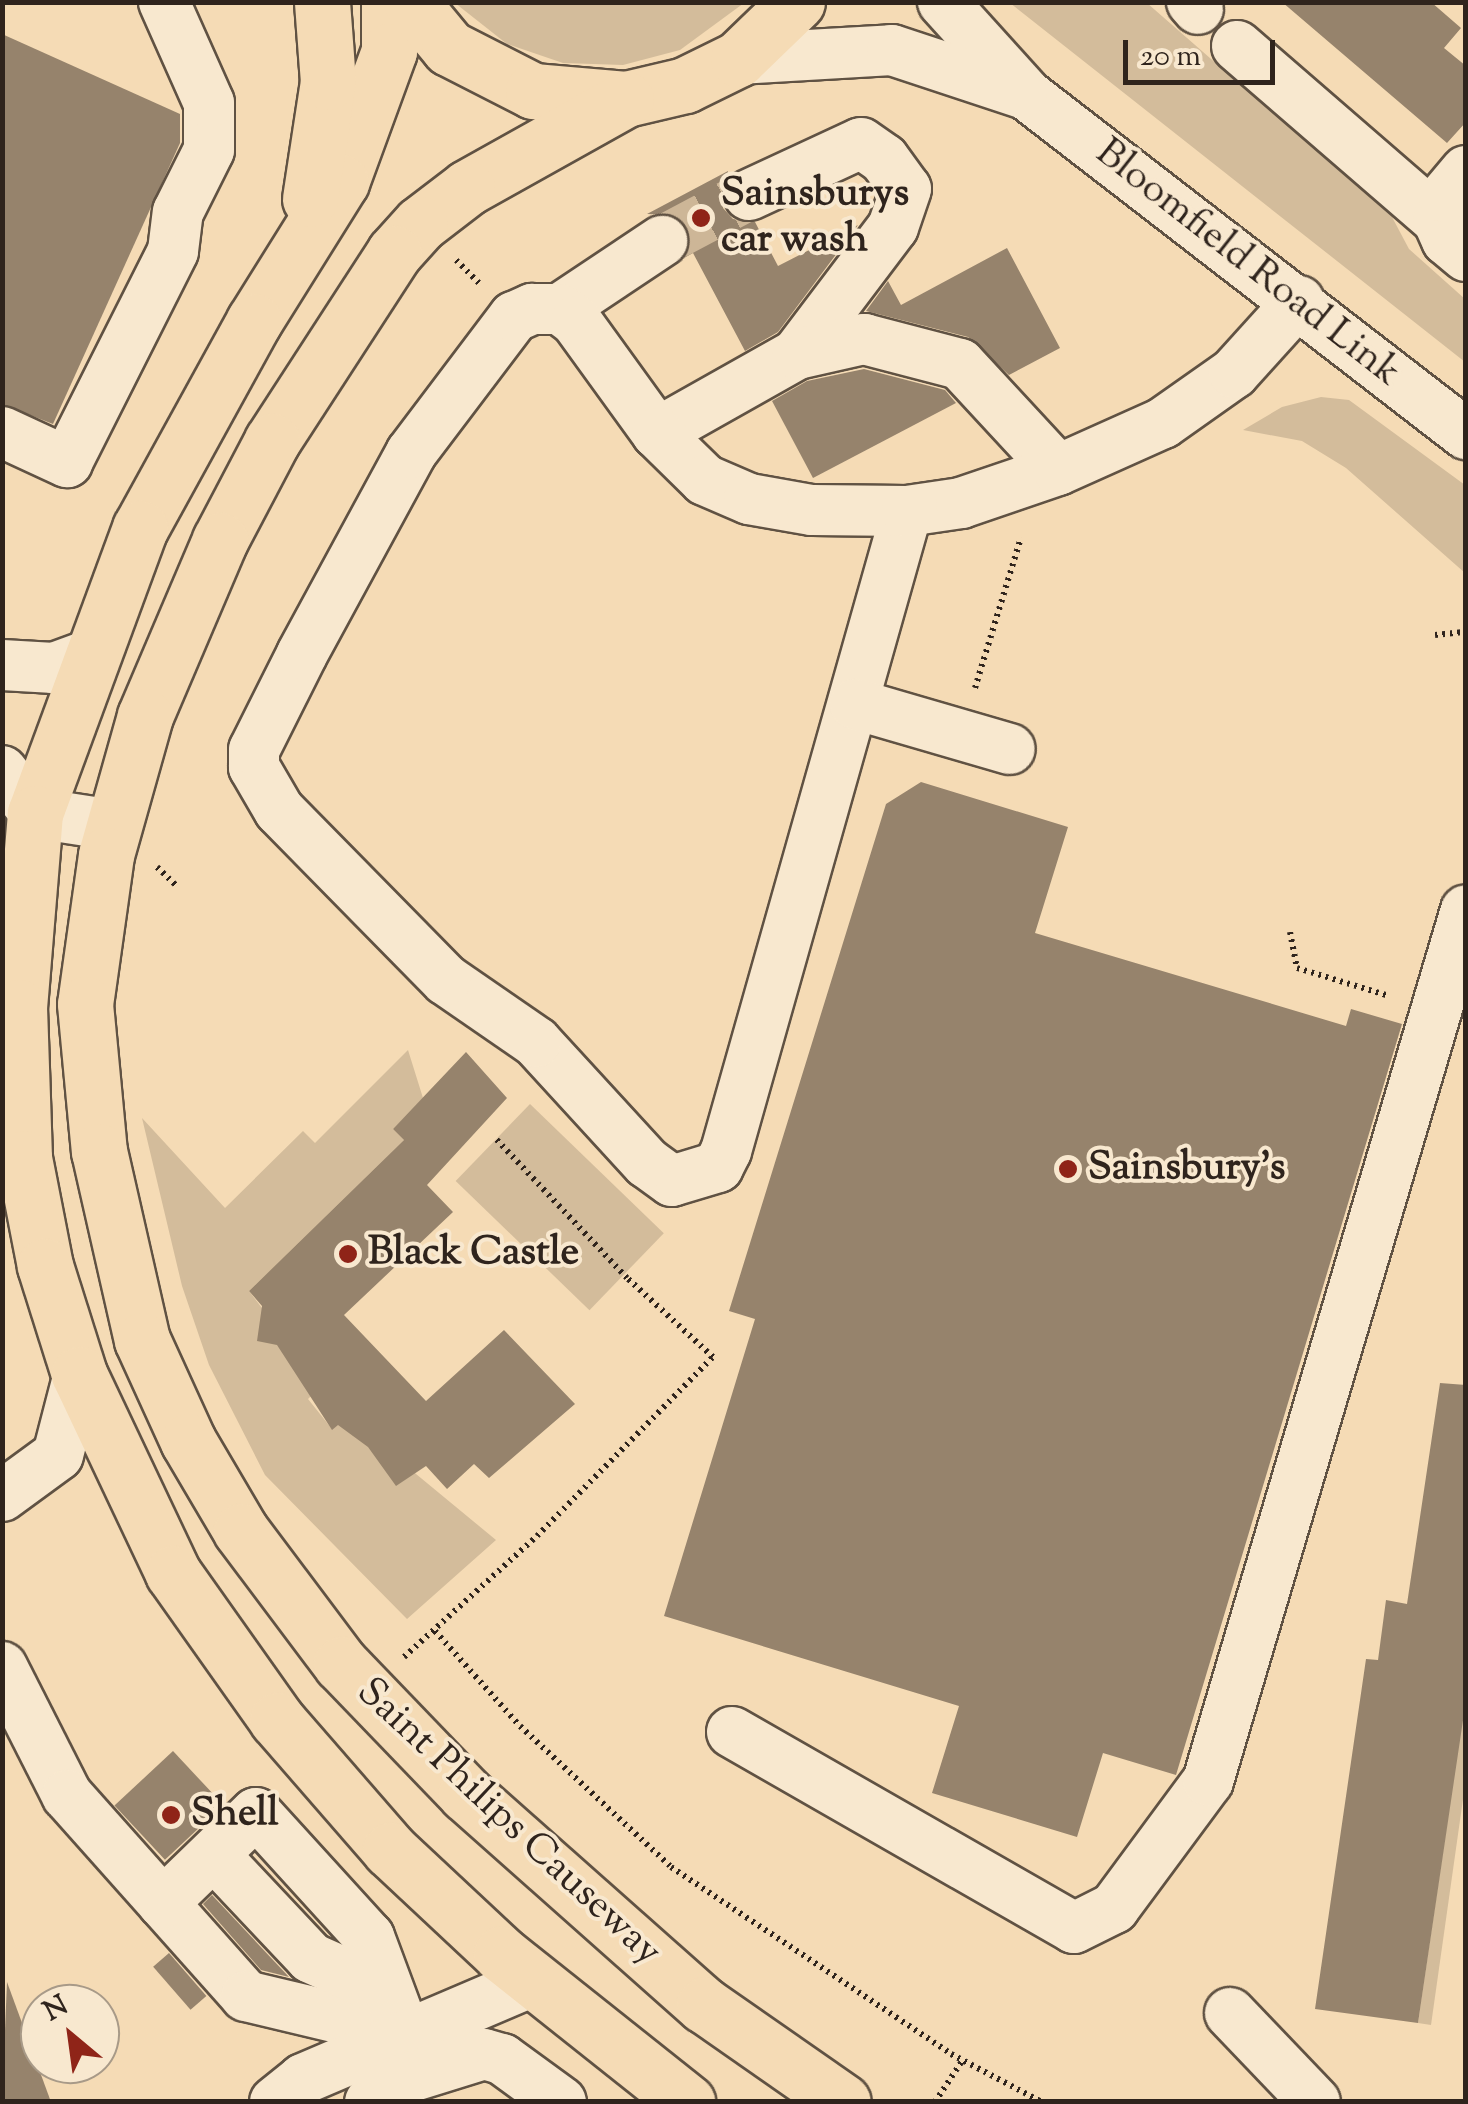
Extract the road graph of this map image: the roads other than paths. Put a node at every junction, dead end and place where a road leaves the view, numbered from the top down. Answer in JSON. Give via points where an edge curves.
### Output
{"nodes":[{"id":1,"x":164,"y":2,"type":"edge"},
{"id":2,"x":322,"y":2,"type":"edge"},
{"id":3,"x":389,"y":2,"type":"edge"},
{"id":4,"x":411,"y":2,"type":"edge"},
{"id":5,"x":797,"y":2,"type":"edge"},
{"id":6,"x":943,"y":2,"type":"edge"},
{"id":7,"x":1237,"y":46,"type":"dead end"},
{"id":8,"x":738,"y":59,"type":"junction"},
{"id":9,"x":1027,"y":95,"type":"junction"},
{"id":10,"x":626,"y":100,"type":"junction"},
{"id":11,"x":1466,"y":171,"type":"edge"},
{"id":12,"x":750,"y":195,"type":"tunnel mouth"},
{"id":13,"x":1452,"y":238,"type":"edge"},
{"id":14,"x":302,"y":241,"type":"junction"},
{"id":15,"x":662,"y":241,"type":"tunnel mouth"},
{"id":16,"x":1299,"y":300,"type":"junction"},
{"id":17,"x":537,"y":313,"type":"junction"},
{"id":18,"x":797,"y":354,"type":"junction"},
{"id":19,"x":2,"y":432,"type":"edge"},
{"id":20,"x":657,"y":433,"type":"junction"},
{"id":21,"x":1466,"y":434,"type":"edge"},
{"id":22,"x":1058,"y":470,"type":"junction"},
{"id":23,"x":907,"y":511,"type":"junction"},
{"id":24,"x":89,"y":655,"type":"junction"},
{"id":25,"x":2,"y":665,"type":"edge"},
{"id":26,"x":854,"y":704,"type":"junction"},
{"id":27,"x":1010,"y":749,"type":"dead end"},
{"id":28,"x":19,"y":792,"type":"edge"},
{"id":29,"x":113,"y":825,"type":"junction"},
{"id":30,"x":1466,"y":910,"type":"edge"},
{"id":31,"x":79,"y":1374,"type":"junction"},
{"id":32,"x":2,"y":1496,"type":"edge"},
{"id":33,"x":2,"y":1667,"type":"edge"},
{"id":34,"x":732,"y":1732,"type":"dead end"},
{"id":35,"x":163,"y":1904,"type":"junction"},
{"id":36,"x":517,"y":1968,"type":"junction"},
{"id":37,"x":396,"y":2013,"type":"junction"},
{"id":38,"x":1230,"y":2013,"type":"dead end"},
{"id":39,"x":275,"y":2102,"type":"edge"},
{"id":40,"x":370,"y":2102,"type":"edge"},
{"id":41,"x":562,"y":2102,"type":"edge"},
{"id":42,"x":686,"y":2102,"type":"edge"},
{"id":43,"x":843,"y":2102,"type":"edge"},
{"id":44,"x":1314,"y":2102,"type":"edge"}],
"edges":[{"from":1,"to":19,"type":"street","via":[[209,103],[208,150],[178,212],[173,251],[67,462]]},
{"from":2,"to":14,"type":"main road","via":[[328,82]]},
{"from":3,"to":14,"type":"main road","via":[[389,50],[366,123],[342,182]]},
{"from":4,"to":10,"type":"main road","via":[[450,48],[533,90]]},
{"from":5,"to":8,"type":"main road"},
{"from":6,"to":9,"type":"street","name":"Bloomfield Road Link"},
{"from":7,"to":13,"type":"street"},
{"from":8,"to":9,"type":"street","name":"Bloomfield Road Link","via":[[892,50]]},
{"from":8,"to":10,"type":"main road","via":[[685,86]]},
{"from":9,"to":16,"type":"street","name":"Bloomfield Road Link"},
{"from":10,"to":29,"type":"main road","name":"Saint Philips Causeway","via":[[467,188],[394,252],[272,441],[220,540],[145,716]]},
{"from":11,"to":13,"type":"street","via":[[1444,197]]},
{"from":12,"to":18,"type":"street","via":[[861,143],[884,159],[906,189],[893,227]]},
{"from":14,"to":24,"type":"main road","via":[[140,528]]},
{"from":15,"to":17,"type":"street"},
{"from":16,"to":21,"type":"street","name":"Bloomfield Road Link"},
{"from":16,"to":22,"type":"street","via":[[1234,374],[1162,423]]},
{"from":17,"to":20,"type":"street","via":[[576,321]]},
{"from":17,"to":26,"type":"street","via":[[412,453],[254,750],[254,767],[280,810],[446,980],[536,1042],[648,1164],[672,1181],[718,1167],[726,1152]]},
{"from":18,"to":20,"type":"street"},
{"from":18,"to":22,"type":"street","via":[[864,340],[960,364]]},
{"from":20,"to":23,"type":"street","via":[[706,480],[749,499],[812,510]]},
{"from":22,"to":23,"type":"street","via":[[961,503]]},
{"from":23,"to":26,"type":"street"},
{"from":24,"to":25,"type":"street","via":[[54,668]]},
{"from":24,"to":28,"type":"main road"},
{"from":26,"to":27,"type":"street"},
{"from":28,"to":29,"type":"street"},
{"from":28,"to":31,"type":"main road","via":[[24,1158],[45,1266]]},
{"from":29,"to":43,"type":"main road","name":"Saint Philips Causeway","via":[[85,1004],[100,1151],[142,1340],[188,1441],[241,1531],[365,1690],[466,1794],[704,2005]]},
{"from":30,"to":34,"type":"street","via":[[1208,1781],[1114,1908],[1074,1928]]},
{"from":31,"to":32,"type":"street","via":[[58,1455]]},
{"from":31,"to":36,"type":"main road","via":[[173,1573],[276,1720],[390,1850]]},
{"from":33,"to":35,"type":"street","via":[[68,1796]]},
{"from":35,"to":37,"type":"street","via":[[246,1996]]},
{"from":35,"to":37,"type":"street","via":[[256,1813],[368,1937]]},
{"from":36,"to":37,"type":"street"},
{"from":36,"to":42,"type":"main road"},
{"from":37,"to":39,"type":"street"},
{"from":38,"to":44,"type":"street"},
{"from":40,"to":41,"type":"street","via":[[397,2082],[484,2054],[502,2059]]}]}
